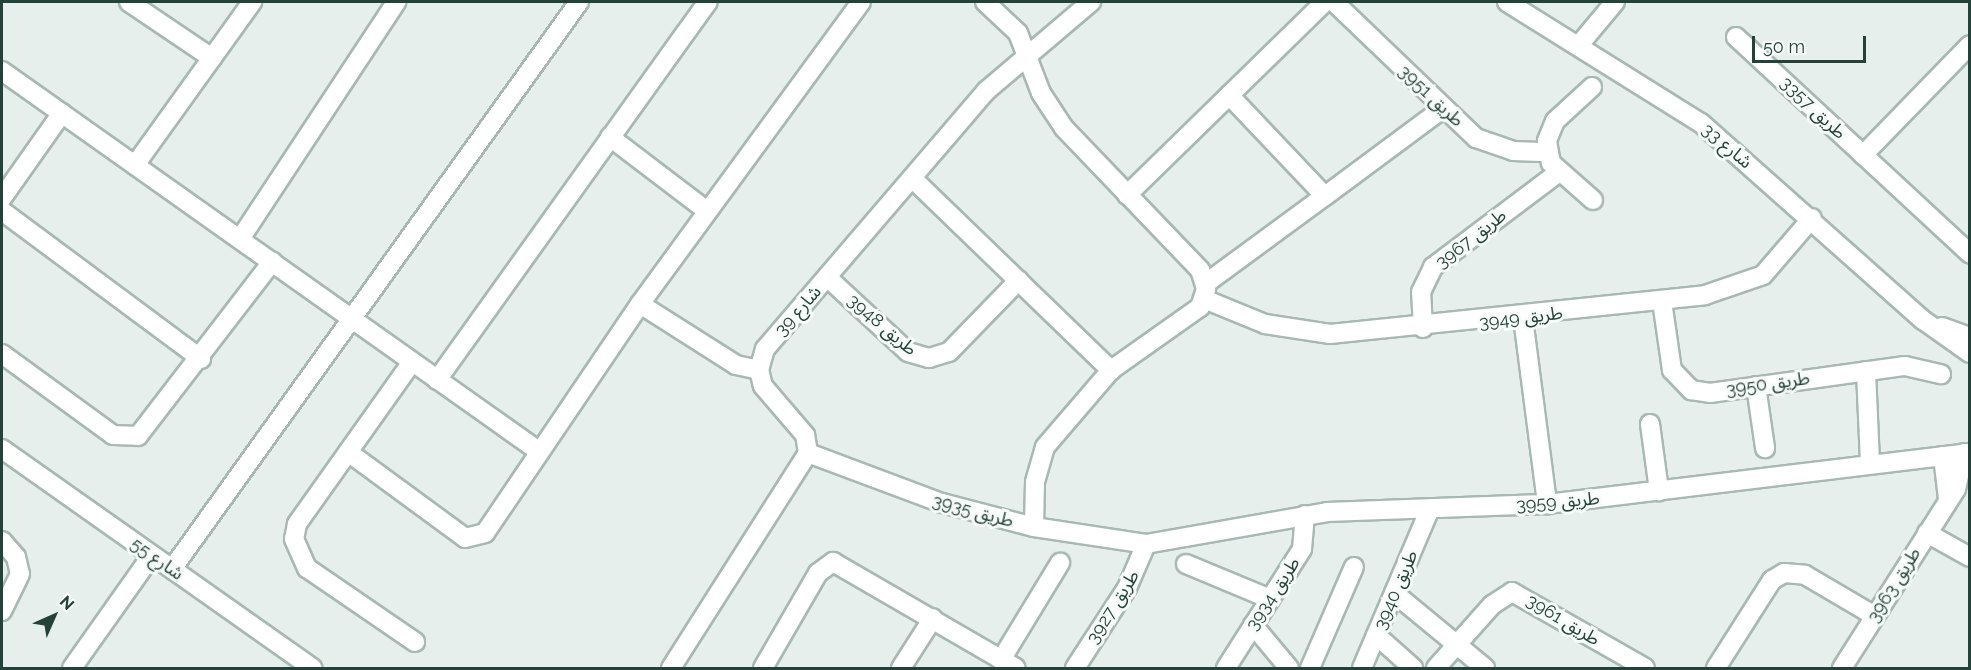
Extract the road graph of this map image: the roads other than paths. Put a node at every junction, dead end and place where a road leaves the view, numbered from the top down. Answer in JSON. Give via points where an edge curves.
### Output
{"nodes":[{"id":1,"x":129,"y":2,"type":"edge"},
{"id":2,"x":252,"y":2,"type":"edge"},
{"id":3,"x":396,"y":2,"type":"edge"},
{"id":4,"x":579,"y":2,"type":"edge"},
{"id":5,"x":708,"y":2,"type":"edge"},
{"id":6,"x":861,"y":2,"type":"edge"},
{"id":7,"x":985,"y":2,"type":"edge"},
{"id":8,"x":1091,"y":2,"type":"edge"},
{"id":9,"x":1325,"y":2,"type":"edge"},
{"id":10,"x":1334,"y":2,"type":"edge"},
{"id":11,"x":1507,"y":2,"type":"edge"},
{"id":12,"x":1615,"y":2,"type":"edge"},
{"id":13,"x":1736,"y":37,"type":"dead end"},
{"id":14,"x":1579,"y":45,"type":"junction"},
{"id":15,"x":1970,"y":45,"type":"edge"},
{"id":16,"x":1029,"y":57,"type":"junction"},
{"id":17,"x":212,"y":58,"type":"junction"},
{"id":18,"x":2,"y":71,"type":"edge"},
{"id":19,"x":1592,"y":87,"type":"dead end"},
{"id":20,"x":1229,"y":95,"type":"junction"},
{"id":21,"x":1442,"y":109,"type":"junction"},
{"id":22,"x":62,"y":113,"type":"junction"},
{"id":23,"x":610,"y":137,"type":"junction"},
{"id":24,"x":1548,"y":152,"type":"junction"},
{"id":25,"x":1863,"y":155,"type":"junction"},
{"id":26,"x":135,"y":165,"type":"junction"},
{"id":27,"x":1559,"y":172,"type":"junction"},
{"id":28,"x":912,"y":178,"type":"junction"},
{"id":29,"x":1127,"y":195,"type":"junction"},
{"id":30,"x":1325,"y":195,"type":"junction"},
{"id":31,"x":2,"y":198,"type":"edge"},
{"id":32,"x":1593,"y":200,"type":"dead end"},
{"id":33,"x":2,"y":211,"type":"edge"},
{"id":34,"x":707,"y":211,"type":"junction"},
{"id":35,"x":1812,"y":218,"type":"junction"},
{"id":36,"x":240,"y":239,"type":"junction"},
{"id":37,"x":1970,"y":254,"type":"edge"},
{"id":38,"x":272,"y":262,"type":"junction"},
{"id":39,"x":827,"y":277,"type":"junction"},
{"id":40,"x":1019,"y":280,"type":"junction"},
{"id":41,"x":1203,"y":284,"type":"junction"},
{"id":42,"x":1662,"y":301,"type":"junction"},
{"id":43,"x":640,"y":304,"type":"junction"},
{"id":44,"x":1523,"y":318,"type":"junction"},
{"id":45,"x":352,"y":319,"type":"junction"},
{"id":46,"x":1923,"y":320,"type":"junction"},
{"id":47,"x":1423,"y":328,"type":"junction"},
{"id":48,"x":1970,"y":337,"type":"edge"},
{"id":49,"x":1970,"y":353,"type":"edge"},
{"id":50,"x":2,"y":354,"type":"edge"},
{"id":51,"x":201,"y":359,"type":"junction"},
{"id":52,"x":412,"y":362,"type":"junction"},
{"id":53,"x":759,"y":370,"type":"junction"},
{"id":54,"x":1111,"y":370,"type":"junction"},
{"id":55,"x":1866,"y":371,"type":"junction"},
{"id":56,"x":1941,"y":374,"type":"dead end"},
{"id":57,"x":437,"y":380,"type":"junction"},
{"id":58,"x":1756,"y":386,"type":"junction"},
{"id":59,"x":1650,"y":424,"type":"dead end"},
{"id":60,"x":2,"y":448,"type":"edge"},
{"id":61,"x":1766,"y":448,"type":"dead end"},
{"id":62,"x":348,"y":452,"type":"junction"},
{"id":63,"x":540,"y":452,"type":"junction"},
{"id":64,"x":808,"y":453,"type":"junction"},
{"id":65,"x":1967,"y":453,"type":"edge"},
{"id":66,"x":1943,"y":456,"type":"junction"},
{"id":67,"x":1870,"y":464,"type":"junction"},
{"id":68,"x":1659,"y":491,"type":"junction"},
{"id":69,"x":1947,"y":501,"type":"junction"},
{"id":70,"x":1547,"y":504,"type":"junction"},
{"id":71,"x":1429,"y":511,"type":"junction"},
{"id":72,"x":1305,"y":515,"type":"junction"},
{"id":73,"x":1034,"y":527,"type":"junction"},
{"id":74,"x":1927,"y":533,"type":"junction"},
{"id":75,"x":2,"y":541,"type":"edge"},
{"id":76,"x":1146,"y":544,"type":"junction"},
{"id":77,"x":152,"y":555,"type":"junction"},
{"id":78,"x":1970,"y":557,"type":"edge"},
{"id":79,"x":1059,"y":563,"type":"dead end"},
{"id":80,"x":1186,"y":564,"type":"dead end"},
{"id":81,"x":1354,"y":567,"type":"dead end"},
{"id":82,"x":172,"y":569,"type":"junction"},
{"id":83,"x":1394,"y":593,"type":"junction"},
{"id":84,"x":1270,"y":599,"type":"junction"},
{"id":85,"x":2,"y":611,"type":"edge"},
{"id":86,"x":1875,"y":616,"type":"junction"},
{"id":87,"x":933,"y":618,"type":"junction"},
{"id":88,"x":1253,"y":625,"type":"junction"},
{"id":89,"x":1377,"y":635,"type":"junction"},
{"id":90,"x":415,"y":642,"type":"dead end"},
{"id":91,"x":1456,"y":645,"type":"junction"},
{"id":92,"x":1009,"y":664,"type":"edge"},
{"id":93,"x":1626,"y":664,"type":"edge"},
{"id":94,"x":72,"y":669,"type":"edge"},
{"id":95,"x":312,"y":669,"type":"edge"},
{"id":96,"x":671,"y":669,"type":"edge"},
{"id":97,"x":763,"y":669,"type":"edge"},
{"id":98,"x":902,"y":669,"type":"edge"},
{"id":99,"x":1075,"y":669,"type":"edge"},
{"id":100,"x":1226,"y":669,"type":"edge"},
{"id":101,"x":1289,"y":669,"type":"edge"},
{"id":102,"x":1310,"y":669,"type":"edge"},
{"id":103,"x":1362,"y":669,"type":"edge"},
{"id":104,"x":1413,"y":669,"type":"edge"},
{"id":105,"x":1436,"y":669,"type":"edge"},
{"id":106,"x":1485,"y":669,"type":"edge"},
{"id":107,"x":1645,"y":669,"type":"edge"},
{"id":108,"x":1716,"y":669,"type":"edge"},
{"id":109,"x":1842,"y":669,"type":"edge"}],
"edges":[{"from":1,"to":17,"type":"street"},
{"from":2,"to":17,"type":"street"},
{"from":3,"to":36,"type":"street"},
{"from":4,"to":45,"type":"street"},
{"from":5,"to":23,"type":"street"},
{"from":6,"to":34,"type":"street"},
{"from":7,"to":16,"type":"street","name":"طريق 3949","via":[[1018,33]]},
{"from":8,"to":16,"type":"street","name":"شارع 39"},
{"from":9,"to":20,"type":"street"},
{"from":10,"to":21,"type":"street","name":"طريق 3951"},
{"from":11,"to":14,"type":"street","name":"شارع 33"},
{"from":12,"to":14,"type":"street"},
{"from":13,"to":25,"type":"street","name":"طريق 3357"},
{"from":14,"to":35,"type":"street","name":"شارع 33","via":[[1701,123]]},
{"from":15,"to":25,"type":"street"},
{"from":16,"to":28,"type":"street","name":"شارع 39","via":[[986,91]]},
{"from":16,"to":29,"type":"street","name":"طريق 3949","via":[[1052,111]]},
{"from":17,"to":26,"type":"street"},
{"from":18,"to":22,"type":"street"},
{"from":19,"to":24,"type":"street","via":[[1555,121]]},
{"from":20,"to":29,"type":"street"},
{"from":20,"to":30,"type":"street"},
{"from":21,"to":24,"type":"street","name":"طريق 3951","via":[[1488,144]]},
{"from":21,"to":30,"type":"street"},
{"from":22,"to":26,"type":"street"},
{"from":22,"to":31,"type":"street"},
{"from":23,"to":34,"type":"street"},
{"from":23,"to":57,"type":"street"},
{"from":24,"to":27,"type":"street"},
{"from":25,"to":37,"type":"street","name":"طريق 3357"},
{"from":26,"to":36,"type":"street"},
{"from":27,"to":32,"type":"street"},
{"from":27,"to":47,"type":"street","name":"طريق 3967","via":[[1433,267],[1422,292]]},
{"from":28,"to":39,"type":"street","name":"شارع 39"},
{"from":28,"to":40,"type":"street"},
{"from":29,"to":41,"type":"street","name":"طريق 3949"},
{"from":30,"to":41,"type":"street"},
{"from":33,"to":51,"type":"street"},
{"from":34,"to":43,"type":"street"},
{"from":35,"to":42,"type":"street","name":"طريق 3949","via":[[1763,275],[1721,292]]},
{"from":35,"to":46,"type":"street","name":"شارع 33"},
{"from":36,"to":38,"type":"street"},
{"from":38,"to":45,"type":"street"},
{"from":38,"to":51,"type":"street"},
{"from":39,"to":40,"type":"street","name":"طريق 3948","via":[[908,352],[929,358],[949,351]]},
{"from":39,"to":53,"type":"street","name":"شارع 39","via":[[765,349]]},
{"from":40,"to":54,"type":"street"},
{"from":41,"to":47,"type":"street","name":"طريق 3949","via":[[1265,324],[1308,333]]},
{"from":41,"to":54,"type":"street"},
{"from":42,"to":44,"type":"street","name":"طريق 3949"},
{"from":42,"to":58,"type":"street","name":"طريق 3950","via":[[1672,370],[1683,386],[1701,393]]},
{"from":43,"to":53,"type":"street","via":[[741,368]]},
{"from":43,"to":63,"type":"street"},
{"from":44,"to":47,"type":"street","name":"طريق 3949"},
{"from":44,"to":70,"type":"street"},
{"from":45,"to":52,"type":"street"},
{"from":45,"to":82,"type":"street"},
{"from":46,"to":48,"type":"street","name":"شارع 33"},
{"from":46,"to":49,"type":"street","name":"شارع 33"},
{"from":50,"to":51,"type":"street","via":[[125,438],[145,432]]},
{"from":52,"to":57,"type":"street"},
{"from":52,"to":62,"type":"street"},
{"from":53,"to":64,"type":"street","via":[[763,386],[805,435]]},
{"from":54,"to":73,"type":"street","via":[[1045,447],[1035,482]]},
{"from":55,"to":56,"type":"street","name":"طريق 3950","via":[[1914,365]]},
{"from":55,"to":58,"type":"street","name":"طريق 3950"},
{"from":55,"to":67,"type":"street"},
{"from":57,"to":63,"type":"street"},
{"from":58,"to":61,"type":"street"},
{"from":59,"to":68,"type":"street"},
{"from":60,"to":77,"type":"street","name":"شارع 55"},
{"from":62,"to":63,"type":"street","via":[[470,539],[485,533]]},
{"from":62,"to":90,"type":"street","via":[[297,524],[297,554],[307,568]]},
{"from":64,"to":73,"type":"street","name":"طريق 3935","via":[[908,493]]},
{"from":64,"to":96,"type":"street"},
{"from":65,"to":66,"type":"street","name":"طريق 3959"},
{"from":65,"to":69,"type":"street","name":"طريق 3963","via":[[1959,482]]},
{"from":66,"to":67,"type":"street","name":"طريق 3959"},
{"from":66,"to":69,"type":"street"},
{"from":67,"to":68,"type":"street","name":"طريق 3959"},
{"from":68,"to":70,"type":"street","name":"طريق 3959"},
{"from":69,"to":74,"type":"street","name":"طريق 3963"},
{"from":70,"to":71,"type":"street","name":"طريق 3959"},
{"from":71,"to":72,"type":"street","name":"طريق 3959"},
{"from":71,"to":83,"type":"street","name":"طريق 3940"},
{"from":72,"to":76,"type":"street","name":"طريق 3959"},
{"from":72,"to":84,"type":"street","name":"طريق 3934","via":[[1305,543]]},
{"from":73,"to":76,"type":"street","name":"طريق 3935"},
{"from":74,"to":78,"type":"street"},
{"from":74,"to":86,"type":"street","name":"طريق 3963"},
{"from":75,"to":85,"type":"street","via":[[16,557],[20,574]]},
{"from":76,"to":99,"type":"street","name":"طريق 3927","via":[[1133,578]]},
{"from":77,"to":82,"type":"street","name":"شارع 55"},
{"from":77,"to":94,"type":"street"},
{"from":79,"to":92,"type":"street"},
{"from":80,"to":84,"type":"street"},
{"from":81,"to":102,"type":"street"},
{"from":82,"to":95,"type":"street","name":"شارع 55"},
{"from":83,"to":89,"type":"street","name":"طريق 3940"},
{"from":83,"to":91,"type":"street"},
{"from":84,"to":88,"type":"street","name":"طريق 3934"},
{"from":86,"to":108,"type":"street","via":[[1805,575],[1784,573],[1772,580]]},
{"from":86,"to":109,"type":"street","name":"طريق 3963"},
{"from":87,"to":92,"type":"street"},
{"from":87,"to":97,"type":"street","via":[[843,563],[829,563]]},
{"from":87,"to":98,"type":"street"},
{"from":88,"to":100,"type":"street","name":"طريق 3934"},
{"from":88,"to":101,"type":"street"},
{"from":89,"to":103,"type":"street","name":"طريق 3940"},
{"from":89,"to":104,"type":"street"},
{"from":91,"to":93,"type":"street","name":"طريق 3961","via":[[1512,592]]},
{"from":91,"to":105,"type":"street","name":"طريق 3961"},
{"from":91,"to":106,"type":"street"},
{"from":93,"to":107,"type":"street","name":"طريق 3961"}]}
